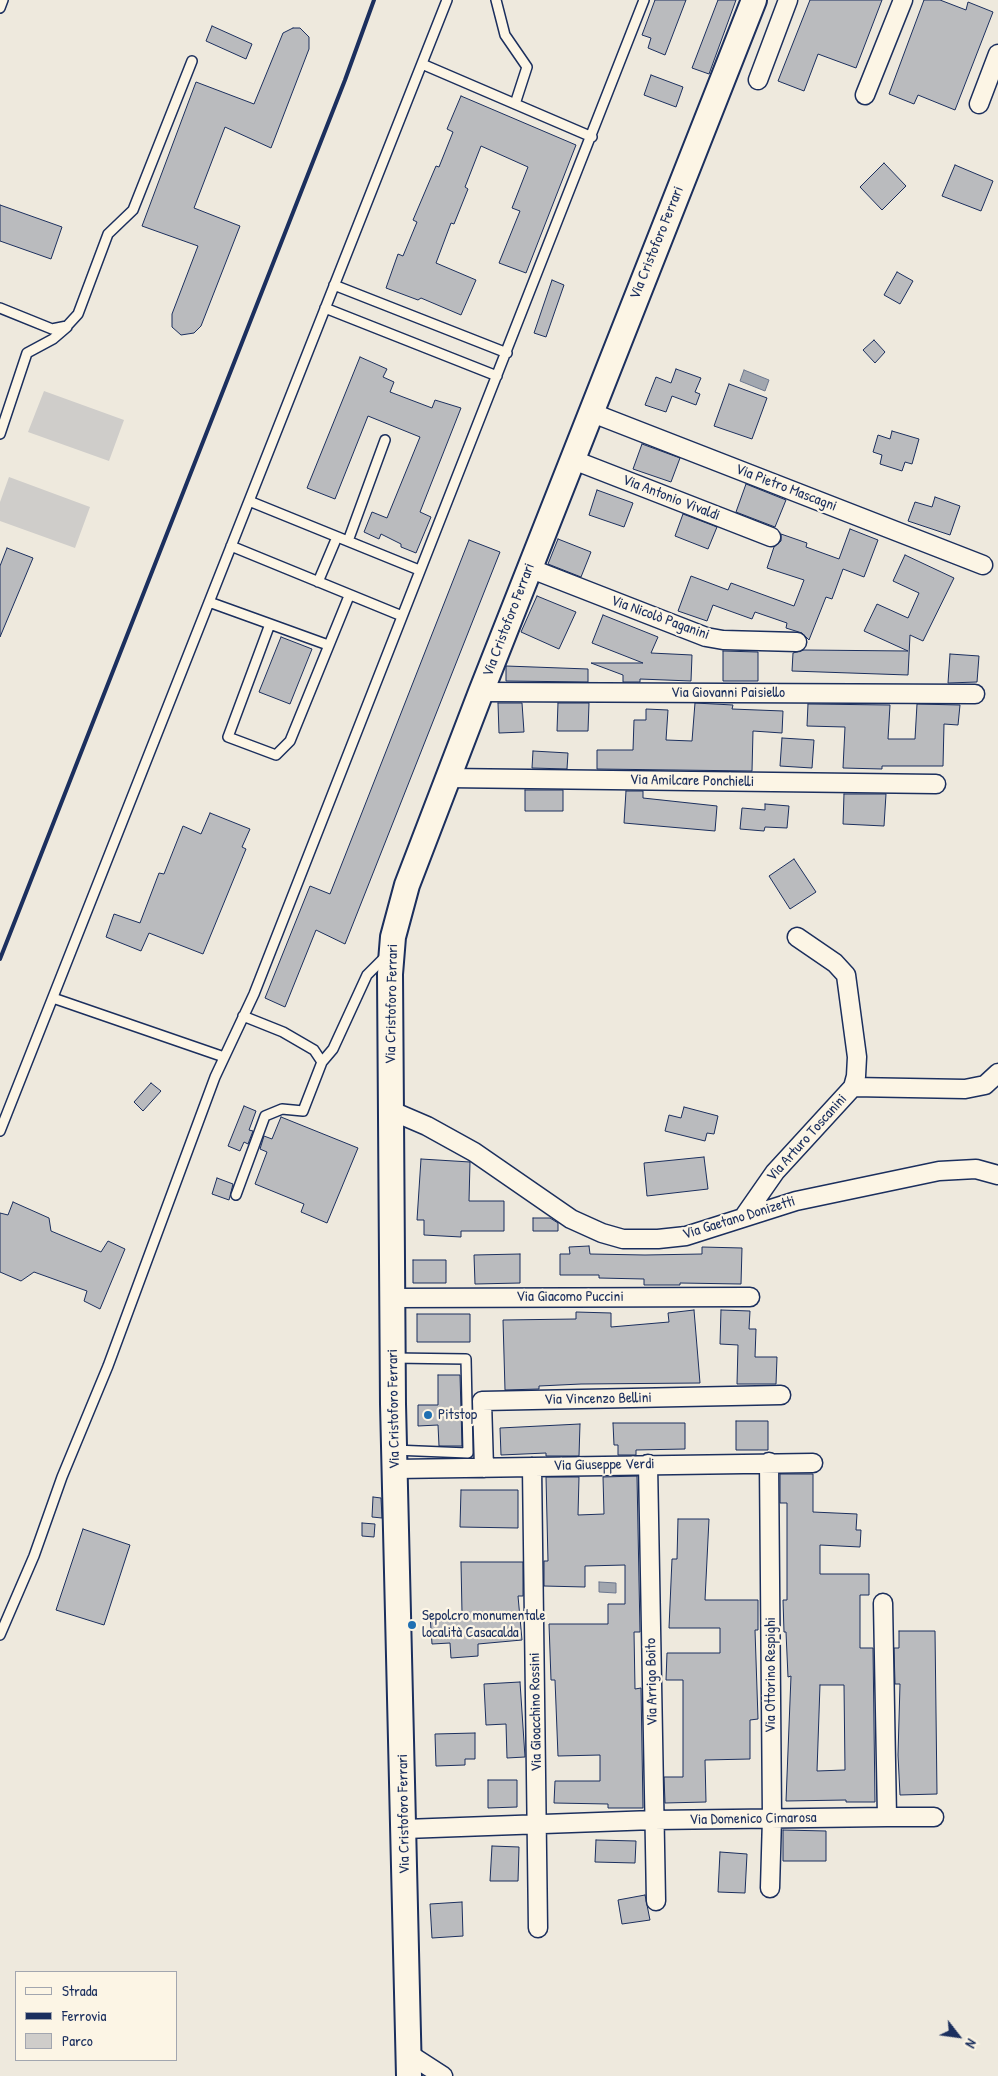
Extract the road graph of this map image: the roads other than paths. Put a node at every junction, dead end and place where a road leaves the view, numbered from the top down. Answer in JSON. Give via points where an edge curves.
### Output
{"nodes":[{"id":1,"x":3,"y":0,"type":"edge"},
{"id":2,"x":447,"y":0,"type":"edge"},
{"id":3,"x":496,"y":0,"type":"edge"},
{"id":4,"x":644,"y":0,"type":"edge"},
{"id":5,"x":754,"y":0,"type":"edge"},
{"id":6,"x":788,"y":0,"type":"edge"},
{"id":7,"x":903,"y":0,"type":"edge"},
{"id":8,"x":0,"y":8,"type":"edge"},
{"id":9,"x":998,"y":54,"type":"edge"},
{"id":10,"x":192,"y":61,"type":"dead end"},
{"id":11,"x":422,"y":64,"type":"junction"},
{"id":12,"x":758,"y":80,"type":"dead end"},
{"id":13,"x":864,"y":95,"type":"dead end"},
{"id":14,"x":515,"y":104,"type":"junction"},
{"id":15,"x":979,"y":104,"type":"dead end"},
{"id":16,"x":592,"y":137,"type":"junction"},
{"id":17,"x":334,"y":285,"type":"junction"},
{"id":18,"x":0,"y":308,"type":"edge"},
{"id":19,"x":326,"y":308,"type":"junction"},
{"id":20,"x":67,"y":326,"type":"junction"},
{"id":21,"x":506,"y":353,"type":"junction"},
{"id":22,"x":497,"y":376,"type":"junction"},
{"id":23,"x":590,"y":412,"type":"junction"},
{"id":24,"x":0,"y":434,"type":"edge"},
{"id":25,"x":385,"y":440,"type":"dead end"},
{"id":26,"x":572,"y":459,"type":"junction"},
{"id":27,"x":249,"y":501,"type":"junction"},
{"id":28,"x":336,"y":537,"type":"junction"},
{"id":29,"x":771,"y":537,"type":"dead end"},
{"id":30,"x":348,"y":541,"type":"junction"},
{"id":31,"x":232,"y":546,"type":"junction"},
{"id":32,"x":983,"y":564,"type":"dead end"},
{"id":33,"x":529,"y":568,"type":"junction"},
{"id":34,"x":419,"y":570,"type":"junction"},
{"id":35,"x":318,"y":582,"type":"junction"},
{"id":36,"x":349,"y":596,"type":"junction"},
{"id":37,"x":209,"y":602,"type":"junction"},
{"id":38,"x":402,"y":616,"type":"junction"},
{"id":39,"x":270,"y":624,"type":"junction"},
{"id":40,"x":797,"y":642,"type":"dead end"},
{"id":41,"x":328,"y":645,"type":"junction"},
{"id":42,"x":481,"y":692,"type":"junction"},
{"id":43,"x":974,"y":694,"type":"dead end"},
{"id":44,"x":448,"y":778,"type":"junction"},
{"id":45,"x":936,"y":784,"type":"dead end"},
{"id":46,"x":797,"y":937,"type":"dead end"},
{"id":47,"x":391,"y":951,"type":"junction"},
{"id":48,"x":53,"y":998,"type":"junction"},
{"id":49,"x":243,"y":1016,"type":"junction"},
{"id":50,"x":224,"y":1057,"type":"junction"},
{"id":51,"x":322,"y":1062,"type":"junction"},
{"id":52,"x":998,"y":1073,"type":"edge"},
{"id":53,"x":853,"y":1087,"type":"junction"},
{"id":54,"x":392,"y":1111,"type":"junction"},
{"id":55,"x":0,"y":1131,"type":"edge"},
{"id":56,"x":998,"y":1174,"type":"edge"},
{"id":57,"x":236,"y":1195,"type":"dead end"},
{"id":58,"x":745,"y":1215,"type":"junction"},
{"id":59,"x":750,"y":1296,"type":"dead end"},
{"id":60,"x":391,"y":1298,"type":"junction"},
{"id":61,"x":393,"y":1358,"type":"junction"},
{"id":62,"x":780,"y":1395,"type":"dead end"},
{"id":63,"x":395,"y":1459,"type":"junction"},
{"id":64,"x":769,"y":1462,"type":"junction"},
{"id":65,"x":812,"y":1463,"type":"dead end"},
{"id":66,"x":648,"y":1464,"type":"junction"},
{"id":67,"x":532,"y":1467,"type":"junction"},
{"id":68,"x":484,"y":1468,"type":"junction"},
{"id":69,"x":884,"y":1603,"type":"dead end"},
{"id":70,"x":0,"y":1635,"type":"edge"},
{"id":71,"x":772,"y":1818,"type":"junction"},
{"id":72,"x":887,"y":1818,"type":"junction"},
{"id":73,"x":934,"y":1818,"type":"dead end"},
{"id":74,"x":654,"y":1820,"type":"junction"},
{"id":75,"x":537,"y":1824,"type":"junction"},
{"id":76,"x":405,"y":1829,"type":"junction"},
{"id":77,"x":770,"y":1888,"type":"dead end"},
{"id":78,"x":656,"y":1901,"type":"dead end"},
{"id":79,"x":538,"y":1928,"type":"dead end"},
{"id":80,"x":409,"y":2065,"type":"edge"},
{"id":81,"x":443,"y":2076,"type":"edge"}],
"edges":[{"from":1,"to":8,"type":"lane"},
{"from":2,"to":11,"type":"lane"},
{"from":3,"to":14,"type":"lane","via":[[505,35],[527,67]]},
{"from":4,"to":16,"type":"lane"},
{"from":5,"to":23,"type":"main road","name":"Via Cristoforo Ferrari"},
{"from":6,"to":12,"type":"street"},
{"from":7,"to":13,"type":"street"},
{"from":9,"to":15,"type":"street"},
{"from":10,"to":20,"type":"lane","via":[[134,210],[108,234],[78,314]]},
{"from":11,"to":14,"type":"lane"},
{"from":11,"to":17,"type":"lane"},
{"from":14,"to":16,"type":"lane"},
{"from":16,"to":21,"type":"lane"},
{"from":17,"to":19,"type":"lane"},
{"from":17,"to":21,"type":"lane"},
{"from":18,"to":20,"type":"lane","via":[[52,329]]},
{"from":19,"to":22,"type":"lane"},
{"from":19,"to":27,"type":"lane"},
{"from":20,"to":24,"type":"lane","via":[[53,339],[27,353]]},
{"from":21,"to":22,"type":"lane"},
{"from":22,"to":34,"type":"lane"},
{"from":23,"to":26,"type":"main road","name":"Via Cristoforo Ferrari"},
{"from":23,"to":32,"type":"street","name":"Via Pietro Mascagni"},
{"from":25,"to":30,"type":"lane"},
{"from":26,"to":29,"type":"street","name":"Via Antonio Vivaldi"},
{"from":26,"to":33,"type":"main road","name":"Via Cristoforo Ferrari"},
{"from":27,"to":28,"type":"lane"},
{"from":27,"to":31,"type":"lane"},
{"from":28,"to":30,"type":"lane"},
{"from":28,"to":35,"type":"lane"},
{"from":30,"to":34,"type":"lane"},
{"from":31,"to":35,"type":"lane"},
{"from":31,"to":37,"type":"lane"},
{"from":33,"to":40,"type":"street","name":"Via Nicolò Paganini","via":[[706,637]]},
{"from":33,"to":42,"type":"main road","name":"Via Cristoforo Ferrari"},
{"from":34,"to":38,"type":"lane"},
{"from":35,"to":36,"type":"lane"},
{"from":36,"to":38,"type":"lane"},
{"from":36,"to":41,"type":"lane"},
{"from":37,"to":39,"type":"lane"},
{"from":37,"to":48,"type":"lane"},
{"from":38,"to":49,"type":"lane"},
{"from":39,"to":41,"type":"lane"},
{"from":39,"to":41,"type":"lane","via":[[228,737],[276,755],[290,741]]},
{"from":42,"to":43,"type":"street","name":"Via Giovanni Paisiello"},
{"from":42,"to":44,"type":"main road","name":"Via Cristoforo Ferrari"},
{"from":44,"to":45,"type":"street","name":"Via Amilcare Ponchielli"},
{"from":44,"to":47,"type":"main road","name":"Via Cristoforo Ferrari","via":[[400,906]]},
{"from":46,"to":53,"type":"street","name":"Via Arturo Toscanini","via":[[835,963],[846,975],[858,1063]]},
{"from":47,"to":51,"type":"lane","via":[[366,975],[333,1049]]},
{"from":47,"to":54,"type":"main road","name":"Via Cristoforo Ferrari"},
{"from":48,"to":50,"type":"lane"},
{"from":48,"to":55,"type":"lane"},
{"from":49,"to":50,"type":"lane"},
{"from":49,"to":51,"type":"lane","via":[[283,1032],[314,1050]]},
{"from":50,"to":70,"type":"lane","via":[[108,1366]]},
{"from":51,"to":57,"type":"lane","via":[[302,1111],[282,1108],[265,1116]]},
{"from":52,"to":53,"type":"street","name":"Via Arturo Toscanini","via":[[985,1085],[965,1089]]},
{"from":53,"to":58,"type":"street","name":"Via Arturo Toscanini","via":[[774,1172]]},
{"from":54,"to":58,"type":"street","name":"Via Gaetano Donizetti","via":[[465,1147],[571,1220],[608,1235],[638,1240],[680,1237]]},
{"from":54,"to":60,"type":"main road","name":"Via Cristoforo Ferrari"},
{"from":56,"to":58,"type":"street","name":"Via Gaetano Donizetti","via":[[969,1169],[939,1172],[796,1200]]},
{"from":59,"to":60,"type":"street","name":"Via Giacomo Puccini"},
{"from":60,"to":61,"type":"main road","name":"Via Cristoforo Ferrari"},
{"from":61,"to":63,"type":"main road","name":"Via Cristoforo Ferrari"},
{"from":61,"to":63,"type":"lane","via":[[466,1359],[468,1453]]},
{"from":62,"to":68,"type":"street","name":"Via Vincenzo Bellini","via":[[482,1401]]},
{"from":63,"to":68,"type":"street","name":"Via Giuseppe Verdi"},
{"from":63,"to":76,"type":"main road","name":"Via Cristoforo Ferrari"},
{"from":64,"to":65,"type":"street","name":"Via Giuseppe Verdi"},
{"from":64,"to":66,"type":"street","name":"Via Giuseppe Verdi"},
{"from":64,"to":71,"type":"street","name":"Via Ottorino Respighi"},
{"from":66,"to":67,"type":"street","name":"Via Giuseppe Verdi"},
{"from":66,"to":74,"type":"street","name":"Via Arrigo Boito"},
{"from":67,"to":68,"type":"street","name":"Via Giuseppe Verdi"},
{"from":67,"to":75,"type":"street","name":"Via Gioacchino Rossini"},
{"from":69,"to":72,"type":"street"},
{"from":71,"to":72,"type":"street","name":"Via Domenico Cimarosa"},
{"from":71,"to":74,"type":"street","name":"Via Domenico Cimarosa"},
{"from":71,"to":77,"type":"street","name":"Via Ottorino Respighi"},
{"from":72,"to":73,"type":"street","name":"Via Domenico Cimarosa"},
{"from":74,"to":75,"type":"street","name":"Via Domenico Cimarosa"},
{"from":74,"to":78,"type":"street","name":"Via Arrigo Boito"},
{"from":75,"to":76,"type":"street","name":"Via Domenico Cimarosa"},
{"from":75,"to":79,"type":"street","name":"Via Gioacchino Rossini"},
{"from":76,"to":80,"type":"main road","name":"Via Cristoforo Ferrari"},
{"from":80,"to":81,"type":"street"}]}
